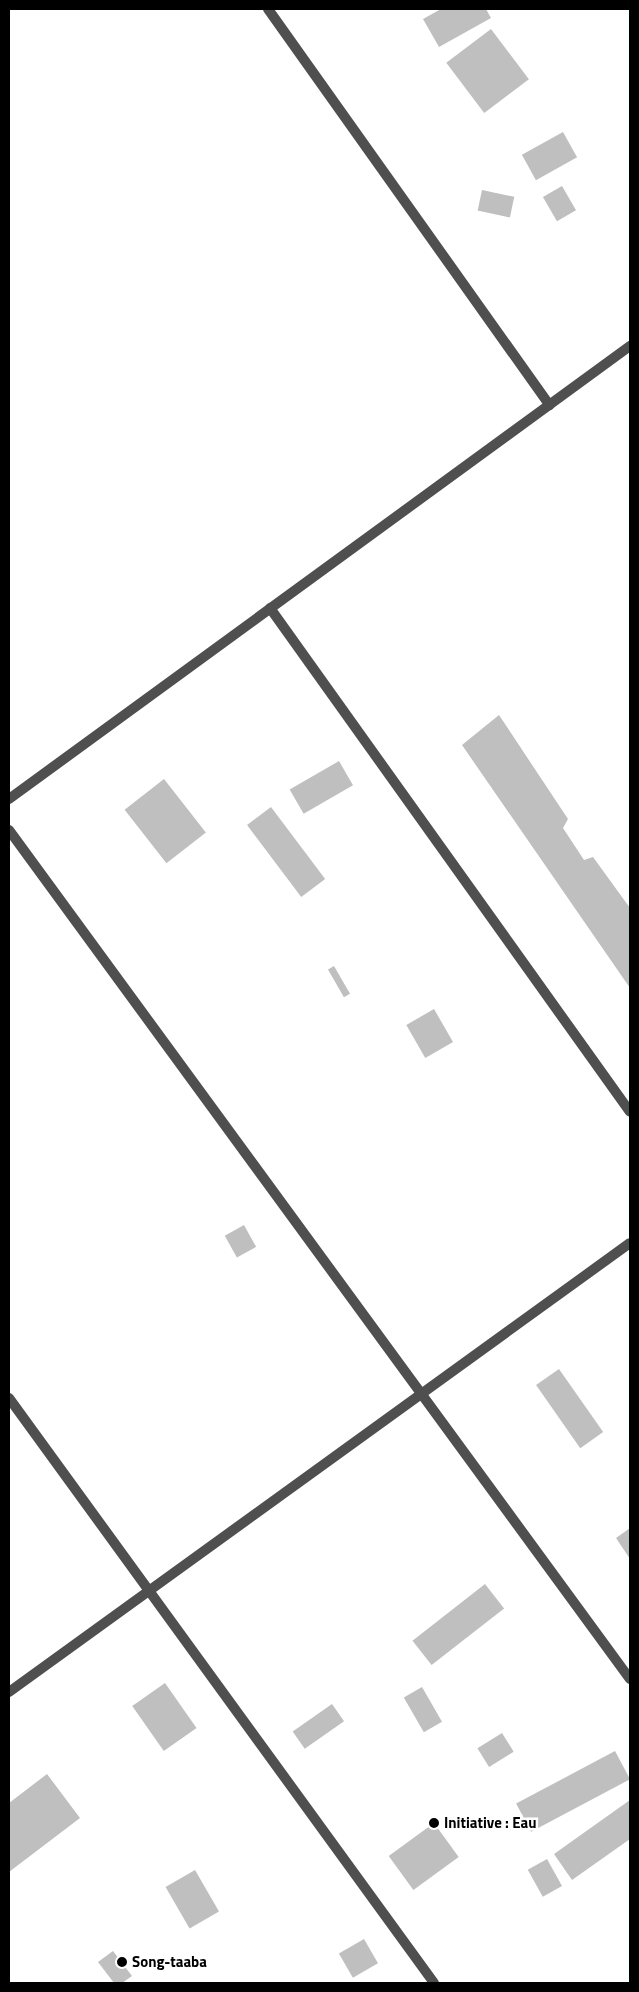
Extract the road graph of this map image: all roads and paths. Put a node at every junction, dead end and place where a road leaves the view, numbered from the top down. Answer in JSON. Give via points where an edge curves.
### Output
{"nodes":[{"id":1,"x":268,"y":9,"type":"edge"},
{"id":2,"x":630,"y":346,"type":"edge"},
{"id":3,"x":549,"y":405,"type":"junction"},
{"id":4,"x":270,"y":608,"type":"junction"},
{"id":5,"x":9,"y":799,"type":"edge"},
{"id":6,"x":9,"y":830,"type":"edge"},
{"id":7,"x":630,"y":1112,"type":"edge"},
{"id":8,"x":630,"y":1243,"type":"edge"},
{"id":9,"x":422,"y":1394,"type":"junction"},
{"id":10,"x":9,"y":1398,"type":"edge"},
{"id":11,"x":149,"y":1590,"type":"junction"},
{"id":12,"x":630,"y":1679,"type":"edge"},
{"id":13,"x":9,"y":1692,"type":"edge"},
{"id":14,"x":434,"y":1983,"type":"edge"}],
"edges":[{"from":1,"to":3,"type":"street"},
{"from":2,"to":3,"type":"street"},
{"from":3,"to":4,"type":"street"},
{"from":4,"to":5,"type":"street"},
{"from":4,"to":7,"type":"street"},
{"from":6,"to":9,"type":"street"},
{"from":8,"to":9,"type":"street"},
{"from":9,"to":11,"type":"street"},
{"from":9,"to":12,"type":"street"},
{"from":10,"to":11,"type":"street"},
{"from":11,"to":13,"type":"street"},
{"from":11,"to":14,"type":"street"}]}
